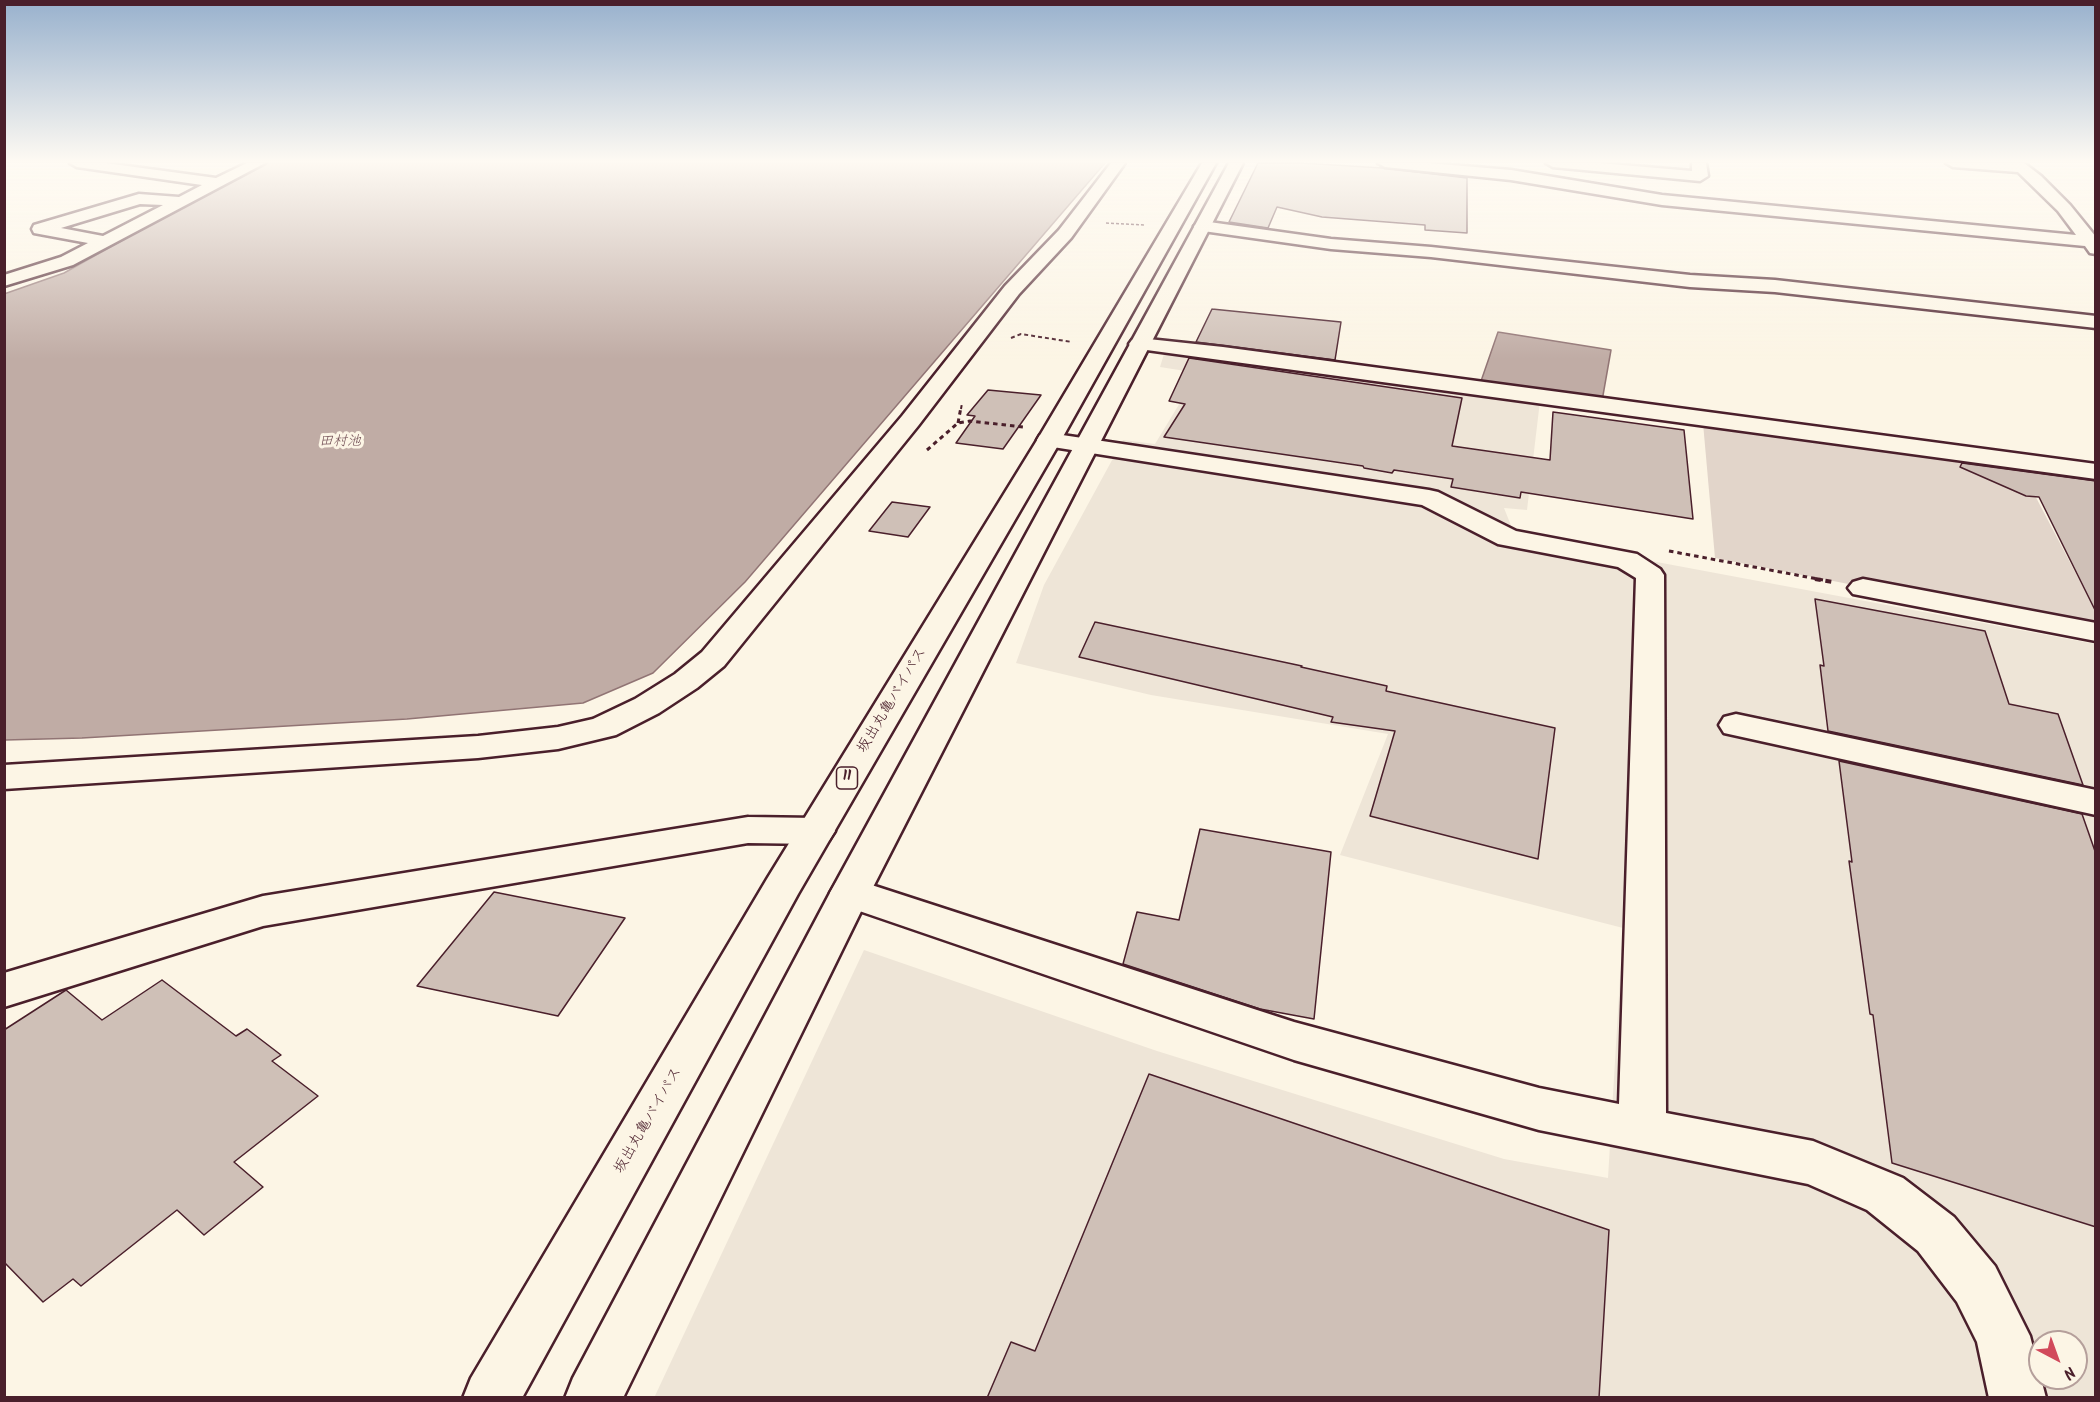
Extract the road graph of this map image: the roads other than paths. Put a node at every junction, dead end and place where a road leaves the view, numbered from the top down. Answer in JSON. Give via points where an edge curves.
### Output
{"nodes":[{"id":1,"x":42,"y":228,"type":"edge"},
{"id":2,"x":129,"y":228,"type":"edge"},
{"id":3,"x":1069,"y":228,"type":"edge"},
{"id":4,"x":1186,"y":228,"type":"edge"},
{"id":5,"x":1186,"y":228,"type":"edge"},
{"id":6,"x":1199,"y":228,"type":"edge"},
{"id":7,"x":1932,"y":228,"type":"edge"},
{"id":8,"x":2079,"y":228,"type":"edge"},
{"id":9,"x":105,"y":241,"type":"junction"},
{"id":10,"x":2091,"y":245,"type":"edge"},
{"id":11,"x":67,"y":261,"type":"junction"},
{"id":12,"x":4,"y":281,"type":"edge"},
{"id":13,"x":4,"y":291,"type":"edge"},
{"id":14,"x":2096,"y":322,"type":"edge"},
{"id":15,"x":1139,"y":344,"type":"junction"},
{"id":16,"x":1051,"y":435,"type":"junction"},
{"id":17,"x":1086,"y":444,"type":"junction"},
{"id":18,"x":2096,"y":472,"type":"edge"},
{"id":19,"x":1863,"y":588,"type":"road end"},
{"id":20,"x":2096,"y":632,"type":"edge"},
{"id":21,"x":1736,"y":725,"type":"dead end"},
{"id":22,"x":4,"y":777,"type":"edge"},
{"id":23,"x":2096,"y":803,"type":"edge"},
{"id":24,"x":816,"y":831,"type":"junction"},
{"id":25,"x":850,"y":893,"type":"junction"},
{"id":26,"x":4,"y":990,"type":"edge"},
{"id":27,"x":1642,"y":1129,"type":"junction"},
{"id":28,"x":491,"y":1398,"type":"edge"},
{"id":29,"x":593,"y":1398,"type":"edge"},
{"id":30,"x":2018,"y":1398,"type":"edge"}],
"edges":[{"from":1,"to":9,"type":"main road"},
{"from":2,"to":9,"type":"main road"},
{"from":3,"to":22,"type":"main road","via":[[1012,290],[713,659],[648,706],[604,727],[558,738],[478,747]]},
{"from":4,"to":15,"type":"main road","name":"坂出丸亀バイパス","number":"11"},
{"from":5,"to":16,"type":"main road","name":"坂出丸亀バイパス","number":"11","via":[[1102,348]]},
{"from":6,"to":14,"type":"main road"},
{"from":7,"to":10,"type":"main road"},
{"from":8,"to":10,"type":"main road"},
{"from":9,"to":11,"type":"main road"},
{"from":11,"to":12,"type":"main road"},
{"from":11,"to":13,"type":"main road","via":[[52,274]]},
{"from":15,"to":17,"type":"main road","name":"坂出丸亀バイパス","number":"11"},
{"from":15,"to":18,"type":"main road"},
{"from":16,"to":17,"type":"main road"},
{"from":16,"to":24,"type":"main road","name":"坂出丸亀バイパス","number":"11"},
{"from":17,"to":25,"type":"main road","name":"坂出丸亀バイパス","number":"11"},
{"from":17,"to":27,"type":"main road","via":[[1429,498],[1508,538],[1627,560],[1650,575]]},
{"from":19,"to":20,"type":"main road"},
{"from":21,"to":23,"type":"main road"},
{"from":24,"to":26,"type":"main road","via":[[748,830],[263,911]]},
{"from":24,"to":28,"type":"main road","name":"坂出丸亀バイパス","number":"11"},
{"from":25,"to":27,"type":"main road","via":[[1294,1041],[1539,1109]]},
{"from":25,"to":29,"type":"main road","name":"坂出丸亀バイパス","number":"11"},
{"from":27,"to":30,"type":"main road","via":[[1813,1163],[1885,1194],[1936,1234],[1976,1284],[2003,1336]]}]}
